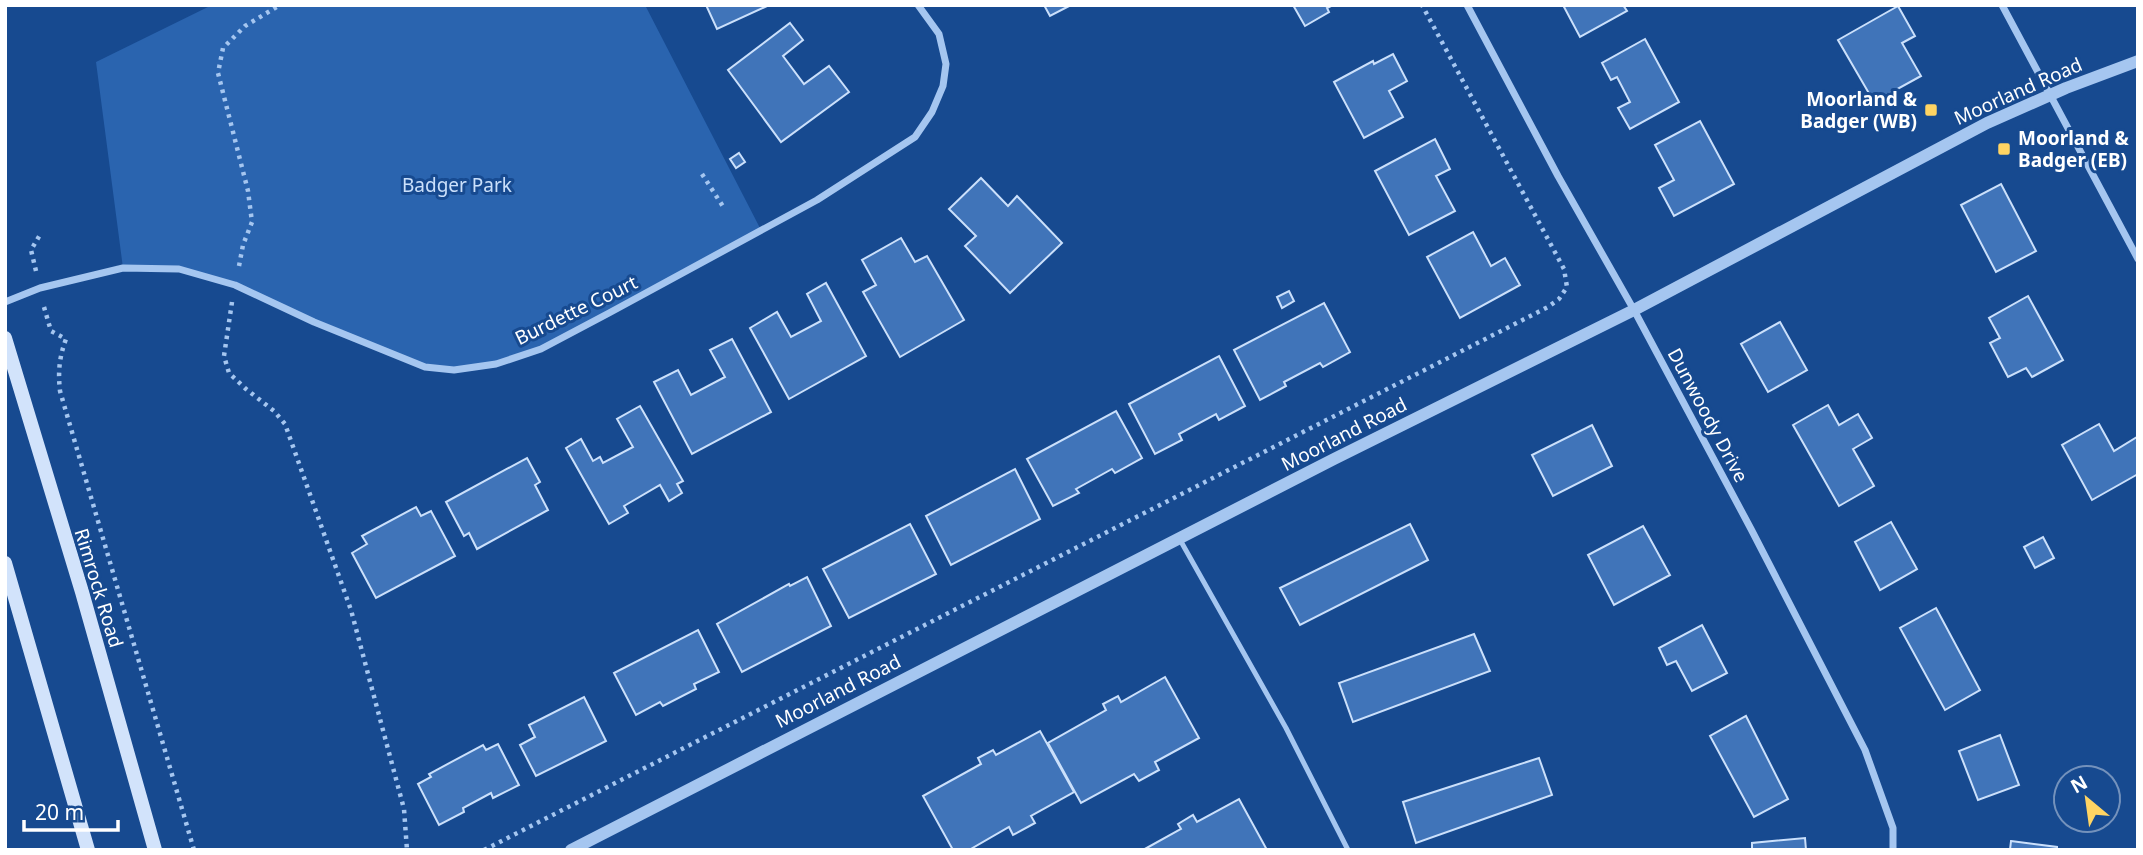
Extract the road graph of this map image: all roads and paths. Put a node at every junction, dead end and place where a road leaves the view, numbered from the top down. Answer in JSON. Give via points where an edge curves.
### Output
{"nodes":[{"id":1,"x":280,"y":5,"type":"edge"},
{"id":2,"x":918,"y":5,"type":"edge"},
{"id":3,"x":1422,"y":5,"type":"edge"},
{"id":4,"x":1467,"y":5,"type":"edge"},
{"id":5,"x":2001,"y":5,"type":"edge"},
{"id":6,"x":2138,"y":61,"type":"edge"},
{"id":7,"x":2051,"y":95,"type":"junction"},
{"id":8,"x":702,"y":174,"type":"dead end"},
{"id":9,"x":724,"y":208,"type":"dead end"},
{"id":10,"x":2138,"y":260,"type":"edge"},
{"id":11,"x":235,"y":285,"type":"junction"},
{"id":12,"x":5,"y":302,"type":"edge"},
{"id":13,"x":1634,"y":310,"type":"junction"},
{"id":14,"x":5,"y":338,"type":"edge"},
{"id":15,"x":66,"y":340,"type":"dead end"},
{"id":16,"x":1180,"y":538,"type":"junction"},
{"id":17,"x":5,"y":563,"type":"edge"},
{"id":18,"x":88,"y":850,"type":"edge"},
{"id":19,"x":155,"y":850,"type":"edge"},
{"id":20,"x":194,"y":850,"type":"edge"},
{"id":21,"x":407,"y":850,"type":"edge"},
{"id":22,"x":484,"y":850,"type":"edge"},
{"id":23,"x":571,"y":850,"type":"edge"},
{"id":24,"x":1349,"y":850,"type":"edge"},
{"id":25,"x":1893,"y":850,"type":"edge"}],
"edges":[{"from":1,"to":11,"type":"path","via":[[245,26],[223,48],[218,73],[252,222]]},
{"from":2,"to":11,"type":"street","name":"Burdette Court","via":[[939,34],[946,64],[932,112],[915,137],[817,200],[541,349],[496,364],[454,370],[425,367]]},
{"from":3,"to":22,"type":"path","via":[[1564,269],[1567,287],[1559,299]]},
{"from":4,"to":13,"type":"street","name":"Dunwoody Drive"},
{"from":5,"to":7,"type":"street"},
{"from":6,"to":7,"type":"street","name":"Moorland Road"},
{"from":7,"to":10,"type":"street"},
{"from":7,"to":13,"type":"street","name":"Moorland Road","via":[[1987,122]]},
{"from":8,"to":9,"type":"path"},
{"from":11,"to":12,"type":"street","name":"Burdette Court","via":[[179,269],[123,268],[40,288]]},
{"from":11,"to":21,"type":"path","via":[[224,356],[229,373],[285,424],[351,610],[404,809]]},
{"from":13,"to":16,"type":"street","name":"Moorland Road"},
{"from":13,"to":25,"type":"street","name":"Dunwoody Drive","via":[[1864,750],[1893,828]]},
{"from":14,"to":19,"type":"main road","name":"Rimrock Road"},
{"from":15,"to":20,"type":"path","via":[[58,371],[60,391]]},
{"from":16,"to":23,"type":"street","name":"Moorland Road"},
{"from":16,"to":24,"type":"lane"},
{"from":17,"to":18,"type":"main road"}]}
